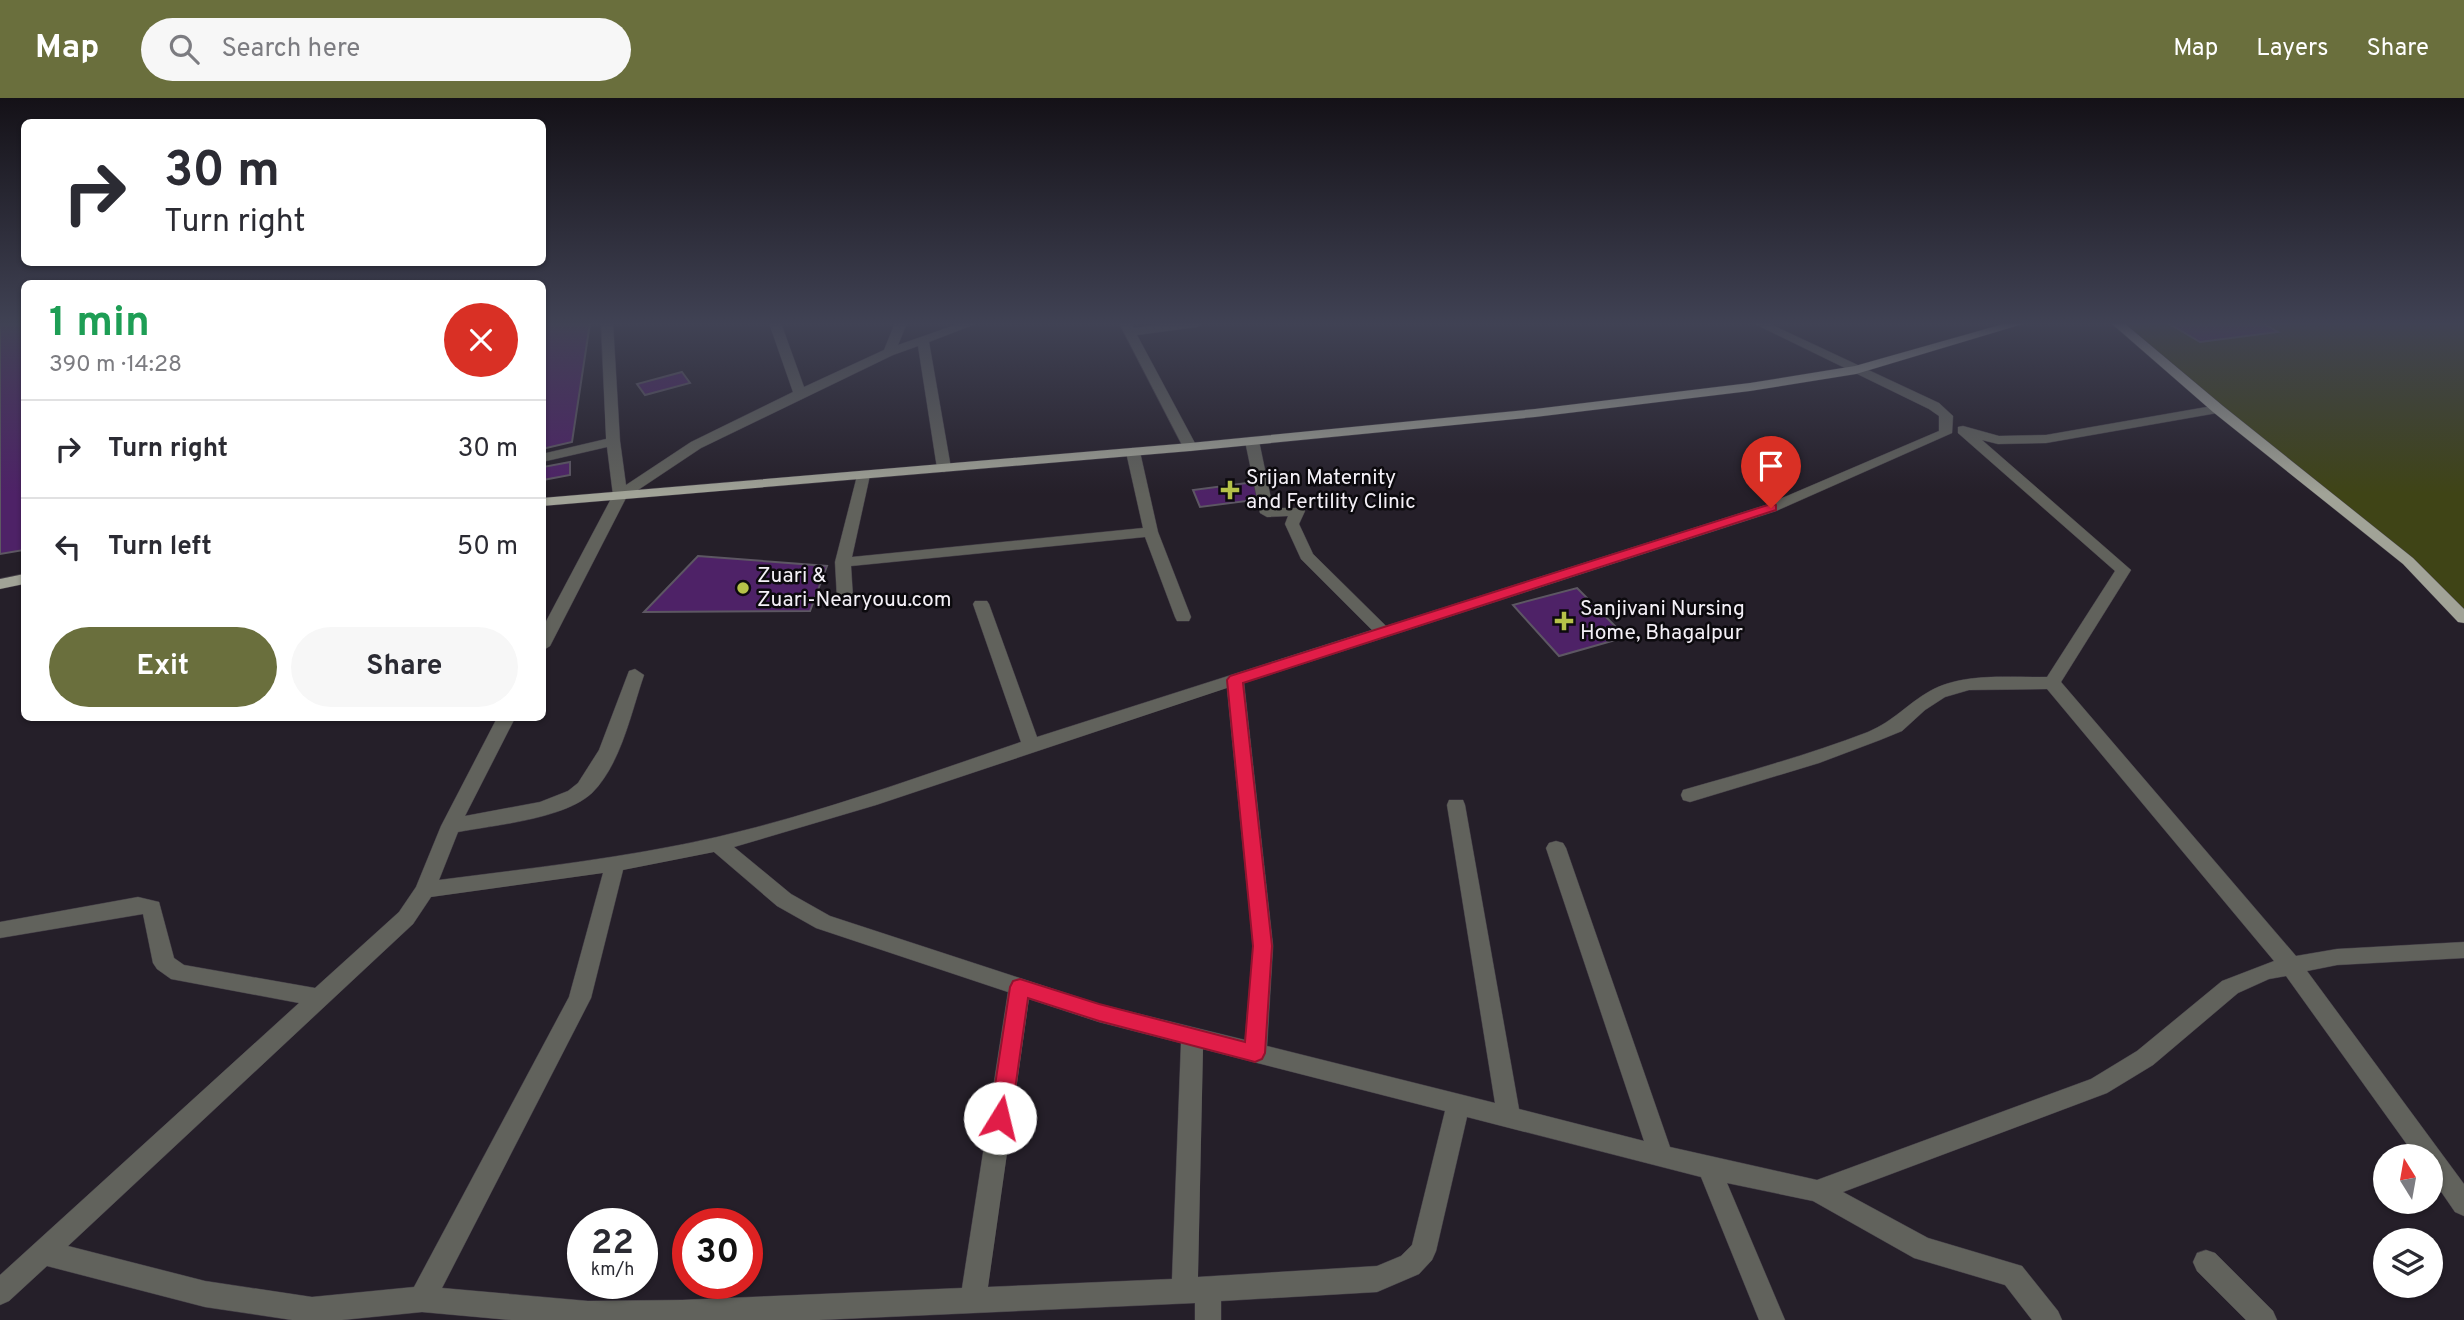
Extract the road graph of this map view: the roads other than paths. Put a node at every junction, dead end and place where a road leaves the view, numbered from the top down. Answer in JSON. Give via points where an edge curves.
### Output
{"nodes":[{"id":1,"x":610,"y":380,"type":"edge"},
{"id":2,"x":795,"y":380,"type":"edge"},
{"id":3,"x":830,"y":380,"type":"edge"},
{"id":4,"x":930,"y":380,"type":"edge"},
{"id":5,"x":1155,"y":380,"type":"edge"},
{"id":6,"x":1793,"y":380,"type":"edge"},
{"id":7,"x":1878,"y":380,"type":"edge"},
{"id":8,"x":2184,"y":380,"type":"edge"},
{"id":9,"x":800,"y":394,"type":"junction"},
{"id":10,"x":2218,"y":409,"type":"junction"},
{"id":11,"x":1955,"y":427,"type":"junction"},
{"id":12,"x":613,"y":441,"type":"junction"},
{"id":13,"x":1252,"y":441,"type":"junction"},
{"id":14,"x":1190,"y":447,"type":"junction"},
{"id":15,"x":1133,"y":452,"type":"junction"},
{"id":16,"x":546,"y":457,"type":"edge"},
{"id":17,"x":944,"y":468,"type":"junction"},
{"id":18,"x":863,"y":475,"type":"junction"},
{"id":19,"x":620,"y":495,"type":"junction"},
{"id":20,"x":546,"y":502,"type":"edge"},
{"id":21,"x":1151,"y":532,"type":"junction"},
{"id":22,"x":843,"y":562,"type":"junction"},
{"id":23,"x":21,"y":580,"type":"edge"},
{"id":24,"x":0,"y":584,"type":"edge"},
{"id":25,"x":845,"y":598,"type":"dead end"},
{"id":26,"x":981,"y":604,"type":"dead end"},
{"id":27,"x":1183,"y":617,"type":"dead end"},
{"id":28,"x":2464,"y":618,"type":"edge"},
{"id":29,"x":1383,"y":632,"type":"junction"},
{"id":30,"x":546,"y":638,"type":"edge"},
{"id":31,"x":635,"y":675,"type":"dead end"},
{"id":32,"x":1235,"y":680,"type":"junction"},
{"id":33,"x":2052,"y":683,"type":"junction"},
{"id":34,"x":504,"y":721,"type":"edge"},
{"id":35,"x":1031,"y":745,"type":"junction"},
{"id":36,"x":1690,"y":795,"type":"dead end"},
{"id":37,"x":1456,"y":805,"type":"dead end"},
{"id":38,"x":451,"y":826,"type":"junction"},
{"id":39,"x":718,"y":844,"type":"junction"},
{"id":40,"x":1556,"y":848,"type":"dead end"},
{"id":41,"x":615,"y":864,"type":"junction"},
{"id":42,"x":425,"y":890,"type":"junction"},
{"id":43,"x":0,"y":930,"type":"edge"},
{"id":44,"x":2464,"y":950,"type":"edge"},
{"id":45,"x":2291,"y":966,"type":"junction"},
{"id":46,"x":1020,"y":987,"type":"junction"},
{"id":47,"x":320,"y":998,"type":"junction"},
{"id":48,"x":1192,"y":1037,"type":"junction"},
{"id":49,"x":1255,"y":1053,"type":"junction"},
{"id":50,"x":1458,"y":1105,"type":"junction"},
{"id":51,"x":1509,"y":1118,"type":"junction"},
{"id":52,"x":2421,"y":1144,"type":"edge"},
{"id":53,"x":1661,"y":1156,"type":"junction"},
{"id":54,"x":1709,"y":1168,"type":"junction"},
{"id":55,"x":2443,"y":1175,"type":"edge"},
{"id":56,"x":1817,"y":1191,"type":"junction"},
{"id":57,"x":2464,"y":1203,"type":"edge"},
{"id":58,"x":45,"y":1253,"type":"junction"},
{"id":59,"x":2206,"y":1262,"type":"dead end"},
{"id":60,"x":1196,"y":1291,"type":"junction"},
{"id":61,"x":0,"y":1292,"type":"edge"},
{"id":62,"x":422,"y":1299,"type":"junction"},
{"id":63,"x":973,"y":1301,"type":"junction"},
{"id":64,"x":309,"y":1315,"type":"edge"},
{"id":65,"x":551,"y":1315,"type":"edge"},
{"id":66,"x":730,"y":1315,"type":"edge"},
{"id":67,"x":1208,"y":1320,"type":"edge"},
{"id":68,"x":1772,"y":1320,"type":"edge"},
{"id":69,"x":2049,"y":1320,"type":"edge"},
{"id":70,"x":2264,"y":1320,"type":"edge"}],
"edges":[{"from":1,"to":12,"type":"street"},
{"from":2,"to":9,"type":"street"},
{"from":3,"to":9,"type":"street"},
{"from":4,"to":17,"type":"street"},
{"from":5,"to":14,"type":"street"},
{"from":6,"to":13,"type":"main road","via":[[1535,413]]},
{"from":7,"to":11,"type":"street","via":[[1934,406]]},
{"from":8,"to":10,"type":"main road"},
{"from":9,"to":19,"type":"street","via":[[696,445]]},
{"from":10,"to":11,"type":"street","via":[[2046,439],[1998,440]]},
{"from":10,"to":28,"type":"main road","via":[[2408,561]]},
{"from":11,"to":29,"type":"street","via":[[1771,508]]},
{"from":11,"to":33,"type":"street","via":[[2123,570]]},
{"from":12,"to":16,"type":"street"},
{"from":12,"to":19,"type":"street"},
{"from":13,"to":14,"type":"main road"},
{"from":13,"to":29,"type":"street","via":[[1267,513],[1298,511],[1292,524],[1306,556]]},
{"from":14,"to":15,"type":"main road"},
{"from":15,"to":17,"type":"main road"},
{"from":15,"to":21,"type":"street"},
{"from":17,"to":18,"type":"main road"},
{"from":18,"to":19,"type":"main road"},
{"from":18,"to":22,"type":"street"},
{"from":19,"to":20,"type":"main road"},
{"from":19,"to":30,"type":"street"},
{"from":21,"to":22,"type":"street"},
{"from":21,"to":27,"type":"street"},
{"from":22,"to":25,"type":"street"},
{"from":23,"to":24,"type":"main road"},
{"from":26,"to":35,"type":"street"},
{"from":29,"to":32,"type":"street"},
{"from":31,"to":38,"type":"street","via":[[604,756],[583,790],[570,800],[537,809]]},
{"from":32,"to":35,"type":"street"},
{"from":32,"to":49,"type":"street","via":[[1263,946]]},
{"from":33,"to":36,"type":"street","via":[[1968,684],[1939,693],[1896,727],[1874,736]]},
{"from":33,"to":45,"type":"street"},
{"from":34,"to":38,"type":"street"},
{"from":35,"to":39,"type":"street","via":[[869,800]]},
{"from":37,"to":51,"type":"street"},
{"from":38,"to":42,"type":"street"},
{"from":39,"to":41,"type":"street"},
{"from":39,"to":46,"type":"street","via":[[784,900],[823,922]]},
{"from":40,"to":53,"type":"street"},
{"from":41,"to":42,"type":"street"},
{"from":41,"to":62,"type":"street","via":[[580,998]]},
{"from":42,"to":47,"type":"street","via":[[406,918]]},
{"from":43,"to":47,"type":"street","via":[[138,905],[152,908],[164,962],[179,973]]},
{"from":44,"to":45,"type":"street","via":[[2337,957]]},
{"from":45,"to":52,"type":"street"},
{"from":45,"to":56,"type":"street","via":[[2265,971],[2230,987],[2145,1058],[2099,1086]]},
{"from":46,"to":48,"type":"street"},
{"from":46,"to":63,"type":"street"},
{"from":47,"to":58,"type":"street"},
{"from":48,"to":49,"type":"street"},
{"from":48,"to":60,"type":"street"},
{"from":49,"to":50,"type":"street"},
{"from":50,"to":51,"type":"street"},
{"from":50,"to":60,"type":"street","via":[[1431,1225],[1423,1251],[1410,1265],[1377,1279]]},
{"from":51,"to":53,"type":"street"},
{"from":53,"to":54,"type":"street"},
{"from":54,"to":56,"type":"street"},
{"from":54,"to":68,"type":"street"},
{"from":55,"to":57,"type":"street"},
{"from":56,"to":69,"type":"street","via":[[1923,1249],[2013,1275]]},
{"from":58,"to":61,"type":"street"},
{"from":58,"to":64,"type":"street"},
{"from":59,"to":70,"type":"street"},
{"from":60,"to":63,"type":"street"},
{"from":60,"to":67,"type":"street"},
{"from":62,"to":64,"type":"street"},
{"from":62,"to":65,"type":"street"},
{"from":63,"to":66,"type":"street"},
{"from":65,"to":66,"type":"street"}]}
